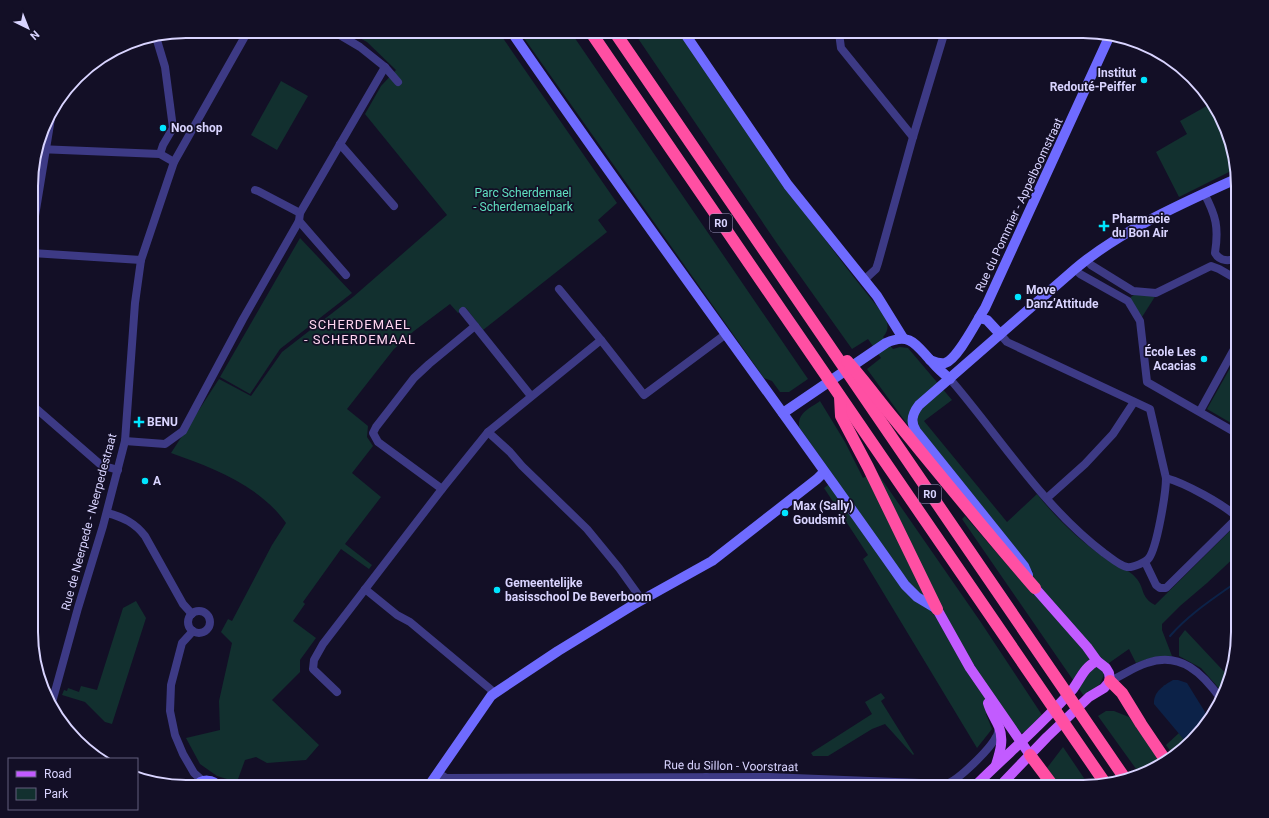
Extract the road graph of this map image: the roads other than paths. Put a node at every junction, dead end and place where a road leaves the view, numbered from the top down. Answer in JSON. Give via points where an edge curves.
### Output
{"nodes":[{"id":1,"x":244,"y":38,"type":"edge"},
{"id":2,"x":345,"y":38,"type":"edge"},
{"id":3,"x":516,"y":38,"type":"edge"},
{"id":4,"x":595,"y":38,"type":"edge"},
{"id":5,"x":619,"y":38,"type":"edge"},
{"id":6,"x":688,"y":38,"type":"edge"},
{"id":7,"x":840,"y":38,"type":"edge"},
{"id":8,"x":943,"y":38,"type":"edge"},
{"id":9,"x":1108,"y":40,"type":"edge"},
{"id":10,"x":157,"y":41,"type":"edge"},
{"id":11,"x":385,"y":67,"type":"junction"},
{"id":12,"x":398,"y":82,"type":"dead end"},
{"id":13,"x":914,"y":137,"type":"junction"},
{"id":14,"x":340,"y":144,"type":"junction"},
{"id":15,"x":42,"y":148,"type":"edge"},
{"id":16,"x":160,"y":154,"type":"junction"},
{"id":17,"x":41,"y":158,"type":"edge"},
{"id":18,"x":174,"y":162,"type":"junction"},
{"id":19,"x":1231,"y":181,"type":"edge"},
{"id":20,"x":38,"y":182,"type":"edge"},
{"id":21,"x":255,"y":190,"type":"dead end"},
{"id":22,"x":1204,"y":193,"type":"junction"},
{"id":23,"x":394,"y":206,"type":"dead end"},
{"id":24,"x":300,"y":217,"type":"junction"},
{"id":25,"x":38,"y":253,"type":"edge"},
{"id":26,"x":1086,"y":259,"type":"junction"},
{"id":27,"x":141,"y":260,"type":"junction"},
{"id":28,"x":1231,"y":260,"type":"edge"},
{"id":29,"x":1075,"y":269,"type":"junction"},
{"id":30,"x":346,"y":275,"type":"dead end"},
{"id":31,"x":1231,"y":276,"type":"edge"},
{"id":32,"x":864,"y":280,"type":"junction"},
{"id":33,"x":559,"y":289,"type":"dead end"},
{"id":34,"x":463,"y":311,"type":"dead end"},
{"id":35,"x":980,"y":318,"type":"junction"},
{"id":36,"x":475,"y":326,"type":"junction"},
{"id":37,"x":816,"y":326,"type":"junction"},
{"id":38,"x":726,"y":334,"type":"junction"},
{"id":39,"x":1000,"y":334,"type":"junction"},
{"id":40,"x":903,"y":338,"type":"junction"},
{"id":41,"x":601,"y":340,"type":"junction"},
{"id":42,"x":1231,"y":355,"type":"edge"},
{"id":43,"x":930,"y":360,"type":"junction"},
{"id":44,"x":950,"y":379,"type":"junction"},
{"id":45,"x":531,"y":396,"type":"junction"},
{"id":46,"x":840,"y":396,"type":"junction"},
{"id":47,"x":1134,"y":402,"type":"junction"},
{"id":48,"x":38,"y":410,"type":"edge"},
{"id":49,"x":1200,"y":411,"type":"junction"},
{"id":50,"x":782,"y":413,"type":"junction"},
{"id":51,"x":1231,"y":430,"type":"edge"},
{"id":52,"x":488,"y":432,"type":"junction"},
{"id":53,"x":125,"y":441,"type":"junction"},
{"id":54,"x":118,"y":470,"type":"junction"},
{"id":55,"x":824,"y":472,"type":"junction"},
{"id":56,"x":1166,"y":478,"type":"junction"},
{"id":57,"x":442,"y":489,"type":"junction"},
{"id":58,"x":1046,"y":498,"type":"junction"},
{"id":59,"x":1231,"y":511,"type":"edge"},
{"id":60,"x":107,"y":513,"type":"junction"},
{"id":61,"x":1231,"y":523,"type":"edge"},
{"id":62,"x":1145,"y":562,"type":"junction"},
{"id":63,"x":1035,"y":588,"type":"junction"},
{"id":64,"x":365,"y":589,"type":"junction"},
{"id":65,"x":642,"y":600,"type":"junction"},
{"id":66,"x":937,"y":609,"type":"junction"},
{"id":67,"x":192,"y":614,"type":"junction"},
{"id":68,"x":192,"y":631,"type":"junction"},
{"id":69,"x":1097,"y":661,"type":"junction"},
{"id":70,"x":1110,"y":681,"type":"junction"},
{"id":71,"x":337,"y":692,"type":"dead end"},
{"id":72,"x":495,"y":693,"type":"junction"},
{"id":73,"x":986,"y":693,"type":"junction"},
{"id":74,"x":1217,"y":694,"type":"edge"},
{"id":75,"x":53,"y":698,"type":"edge"},
{"id":76,"x":999,"y":728,"type":"junction"},
{"id":77,"x":1021,"y":742,"type":"junction"},
{"id":78,"x":1030,"y":756,"type":"junction"},
{"id":79,"x":1163,"y":756,"type":"edge"},
{"id":80,"x":996,"y":767,"type":"junction"},
{"id":81,"x":438,"y":773,"type":"junction"},
{"id":82,"x":1122,"y":775,"type":"edge"},
{"id":83,"x":706,"y":777,"type":"joint"},
{"id":84,"x":784,"y":779,"type":"joint"},
{"id":85,"x":1102,"y":779,"type":"edge"},
{"id":86,"x":197,"y":780,"type":"edge"},
{"id":87,"x":433,"y":780,"type":"edge"},
{"id":88,"x":815,"y":780,"type":"edge"},
{"id":89,"x":954,"y":780,"type":"edge"},
{"id":90,"x":982,"y":780,"type":"edge"},
{"id":91,"x":1006,"y":780,"type":"edge"},
{"id":92,"x":1049,"y":780,"type":"edge"}],
"edges":[{"from":1,"to":18,"type":"street","name":"Rue de Neerpede - Neerpedestraat"},
{"from":2,"to":11,"type":"street"},
{"from":3,"to":38,"type":"street","via":[[577,128]]},
{"from":4,"to":46,"type":"highway","number":"R0"},
{"from":5,"to":37,"type":"highway","number":"R0"},
{"from":6,"to":32,"type":"street","via":[[788,185]]},
{"from":7,"to":13,"type":"street","via":[[841,48]]},
{"from":8,"to":13,"type":"street"},
{"from":9,"to":35,"type":"street","name":"Rue du Pommier - Appelboomstraat"},
{"from":10,"to":16,"type":"street","via":[[165,67],[173,128]]},
{"from":11,"to":12,"type":"street"},
{"from":11,"to":14,"type":"street"},
{"from":13,"to":32,"type":"street","via":[[876,269]]},
{"from":14,"to":23,"type":"street"},
{"from":14,"to":24,"type":"street"},
{"from":15,"to":16,"type":"street"},
{"from":16,"to":18,"type":"street"},
{"from":17,"to":20,"type":"street"},
{"from":18,"to":27,"type":"street","name":"Rue de Neerpede - Neerpedestraat"},
{"from":19,"to":22,"type":"street"},
{"from":21,"to":24,"type":"street"},
{"from":22,"to":26,"type":"street","via":[[1133,230]]},
{"from":22,"to":28,"type":"street","via":[[1216,219],[1218,230],[1215,253],[1217,257],[1226,261]]},
{"from":24,"to":30,"type":"street"},
{"from":24,"to":53,"type":"street","via":[[183,431],[165,444]]},
{"from":25,"to":27,"type":"street"},
{"from":26,"to":29,"type":"street"},
{"from":26,"to":31,"type":"street","via":[[1091,266],[1133,291],[1156,293],[1212,266]]},
{"from":27,"to":53,"type":"street","name":"Rue de Neerpede - Neerpedestraat","via":[[134,303]]},
{"from":29,"to":39,"type":"street"},
{"from":29,"to":49,"type":"street","via":[[1128,301],[1140,321],[1147,382]]},
{"from":32,"to":40,"type":"street","via":[[885,307]]},
{"from":33,"to":41,"type":"street"},
{"from":34,"to":36,"type":"street"},
{"from":35,"to":39,"type":"street","via":[[987,320]]},
{"from":35,"to":43,"type":"street","name":"Rue du Pommier - Appelboomstraat","via":[[951,359],[945,363]]},
{"from":36,"to":45,"type":"street"},
{"from":36,"to":57,"type":"street","via":[[414,378],[373,433],[378,442]]},
{"from":37,"to":63,"type":"highway"},
{"from":37,"to":82,"type":"highway","number":"R0"},
{"from":38,"to":41,"type":"street","via":[[644,395]]},
{"from":38,"to":50,"type":"street"},
{"from":39,"to":44,"type":"street"},
{"from":39,"to":47,"type":"street","via":[[1007,342]]},
{"from":40,"to":43,"type":"street","via":[[916,344]]},
{"from":40,"to":50,"type":"street","via":[[891,340]]},
{"from":41,"to":45,"type":"street"},
{"from":42,"to":49,"type":"street"},
{"from":43,"to":44,"type":"street"},
{"from":44,"to":58,"type":"street"},
{"from":44,"to":63,"type":"street","via":[[916,409],[912,418],[914,428],[1024,566]]},
{"from":45,"to":52,"type":"street"},
{"from":46,"to":66,"type":"highway","via":[[841,416]]},
{"from":46,"to":85,"type":"highway","number":"R0"},
{"from":47,"to":56,"type":"street","via":[[1150,409]]},
{"from":47,"to":58,"type":"street","via":[[1113,434],[1085,464]]},
{"from":48,"to":54,"type":"street","via":[[101,465]]},
{"from":49,"to":51,"type":"street"},
{"from":50,"to":55,"type":"street"},
{"from":52,"to":57,"type":"street"},
{"from":52,"to":65,"type":"street","via":[[587,529]]},
{"from":53,"to":54,"type":"street","name":"Rue de Neerpede - Neerpedestraat"},
{"from":54,"to":60,"type":"street","name":"Rue de Neerpede - Neerpedestraat"},
{"from":55,"to":65,"type":"street","via":[[712,561]]},
{"from":55,"to":66,"type":"street","via":[[905,585],[917,597]]},
{"from":56,"to":59,"type":"street","via":[[1177,481]]},
{"from":56,"to":62,"type":"street","via":[[1152,552]]},
{"from":57,"to":64,"type":"street"},
{"from":58,"to":62,"type":"street","via":[[1070,525],[1110,557],[1128,567]]},
{"from":60,"to":67,"type":"street","via":[[128,520],[139,528],[183,604]]},
{"from":60,"to":75,"type":"street","name":"Rue de Neerpede - Neerpedestraat"},
{"from":61,"to":62,"type":"street","via":[[1166,588],[1156,586]]},
{"from":63,"to":69,"type":"main road"},
{"from":64,"to":71,"type":"street","via":[[323,644],[314,660],[313,669]]},
{"from":64,"to":72,"type":"street","via":[[397,615],[410,622]]},
{"from":65,"to":72,"type":"street"},
{"from":66,"to":73,"type":"main road","via":[[954,643]]},
{"from":67,"to":68,"type":"street","via":[[188,622]]},
{"from":67,"to":68,"type":"street","via":[[198,611],[205,612],[211,623],[204,632]]},
{"from":68,"to":86,"type":"street","via":[[182,642],[171,685],[170,711],[182,754]]},
{"from":69,"to":70,"type":"main road","via":[[1106,668]]},
{"from":69,"to":77,"type":"main road","via":[[1085,669],[1073,688]]},
{"from":70,"to":74,"type":"street","via":[[1156,660],[1179,662],[1204,677]]},
{"from":70,"to":78,"type":"main road","via":[[1089,697]]},
{"from":70,"to":79,"type":"highway","via":[[1122,693]]},
{"from":72,"to":81,"type":"street"},
{"from":73,"to":76,"type":"main road","via":[[989,707]]},
{"from":73,"to":77,"type":"main road"},
{"from":76,"to":80,"type":"main road","via":[[1002,745]]},
{"from":76,"to":89,"type":"street","name":"Rue du Sillon - Voorstraat","via":[[988,748]]},
{"from":77,"to":78,"type":"main road"},
{"from":77,"to":80,"type":"main road"},
{"from":78,"to":91,"type":"main road"},
{"from":78,"to":92,"type":"highway"},
{"from":80,"to":90,"type":"main road"},
{"from":81,"to":83,"type":"street","name":"Rue du Sillon - Voorstraat","via":[[446,778]]},
{"from":81,"to":87,"type":"street"},
{"from":83,"to":84,"type":"street","name":"Rue du Sillon - Voorstraat"},
{"from":84,"to":88,"type":"street","name":"Rue du Sillon - Voorstraat"}]}
